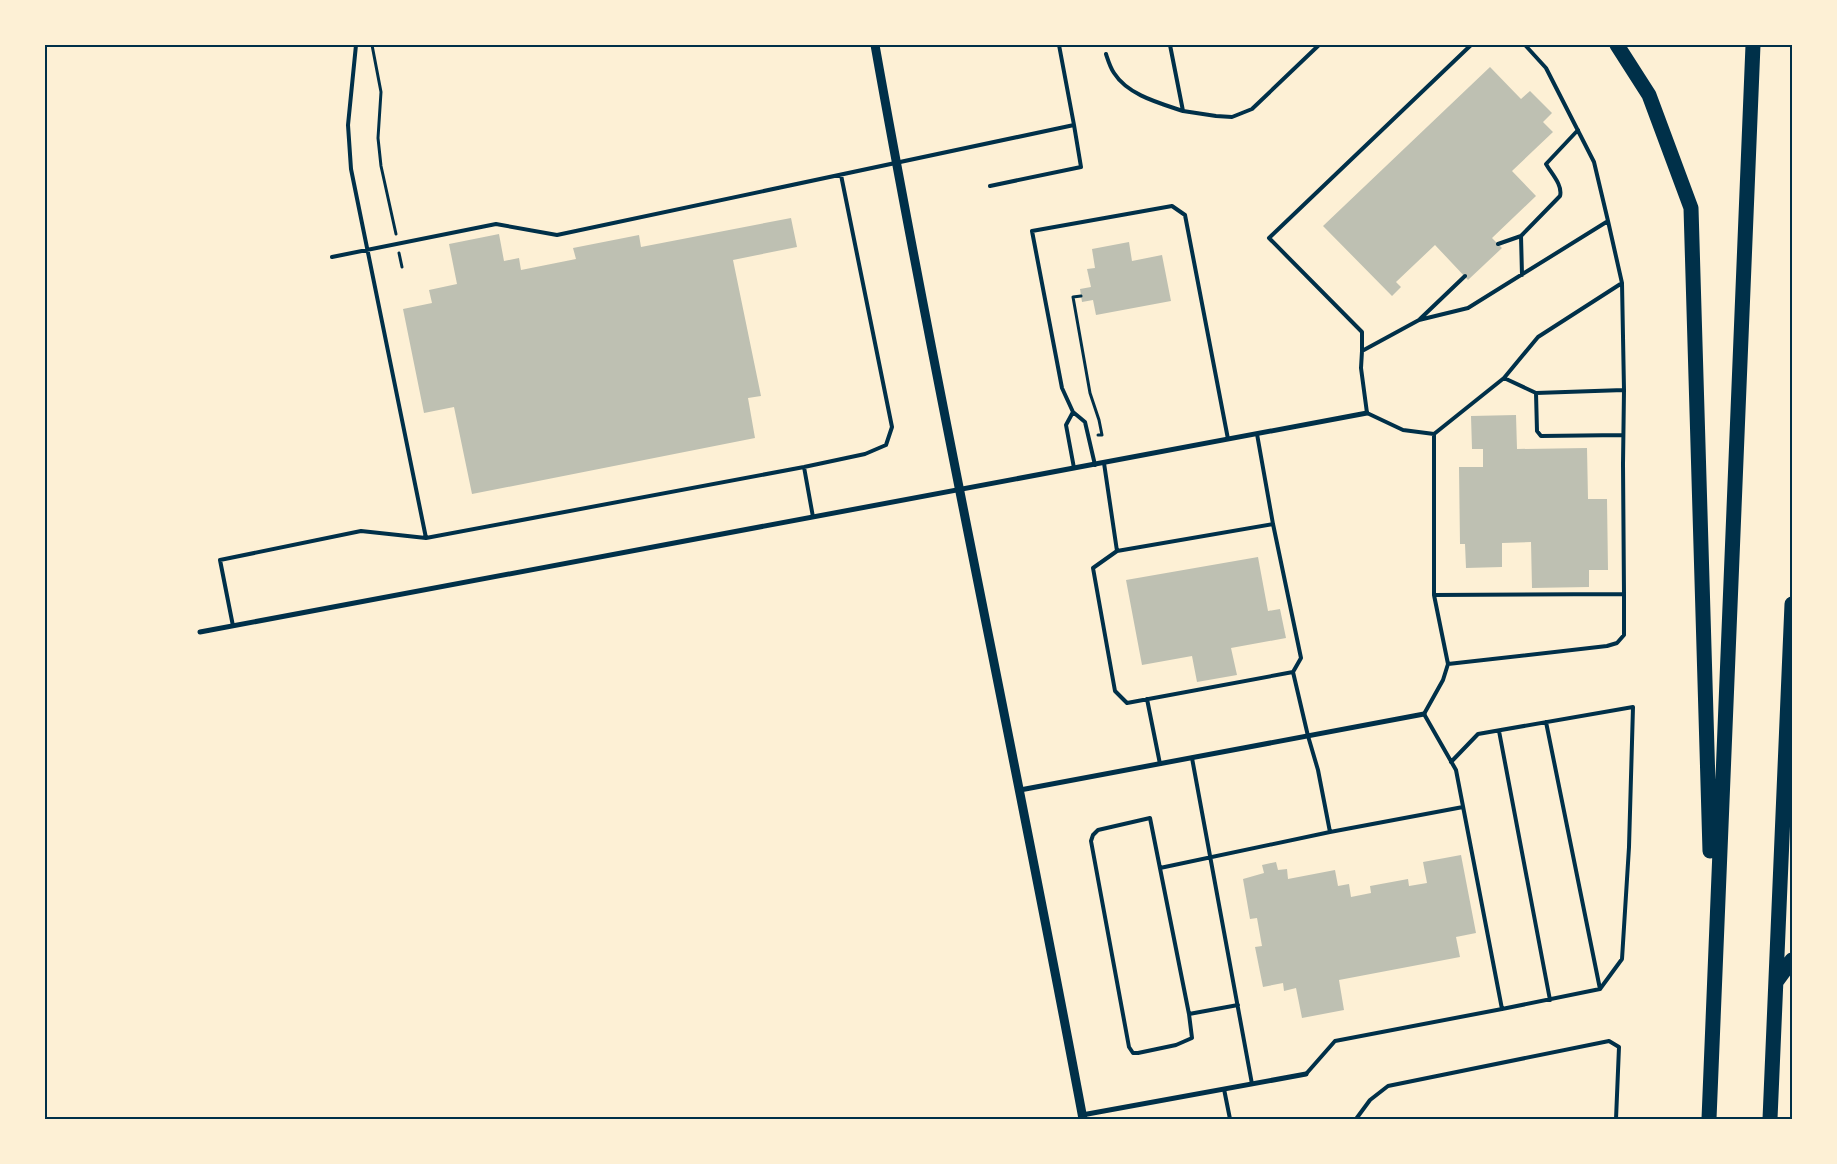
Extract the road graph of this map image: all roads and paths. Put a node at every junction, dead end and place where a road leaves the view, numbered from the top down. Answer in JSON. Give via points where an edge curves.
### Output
{"nodes":[{"id":1,"x":356,"y":45,"type":"edge"},
{"id":2,"x":372,"y":45,"type":"edge"},
{"id":3,"x":875,"y":45,"type":"edge"},
{"id":4,"x":1059,"y":45,"type":"edge"},
{"id":5,"x":1170,"y":45,"type":"edge"},
{"id":6,"x":1319,"y":45,"type":"edge"},
{"id":7,"x":1471,"y":45,"type":"edge"},
{"id":8,"x":1525,"y":45,"type":"edge"},
{"id":9,"x":1617,"y":45,"type":"edge"},
{"id":10,"x":1753,"y":45,"type":"edge"},
{"id":11,"x":1106,"y":54,"type":"dead end"},
{"id":12,"x":1183,"y":111,"type":"junction"},
{"id":13,"x":1074,"y":125,"type":"junction"},
{"id":14,"x":1578,"y":130,"type":"junction"},
{"id":15,"x":896,"y":162,"type":"junction"},
{"id":16,"x":842,"y":175,"type":"junction"},
{"id":17,"x":990,"y":186,"type":"dead end"},
{"id":18,"x":1608,"y":221,"type":"junction"},
{"id":19,"x":1521,"y":236,"type":"junction"},
{"id":20,"x":398,"y":243,"type":"junction"},
{"id":21,"x":1498,"y":244,"type":"dead end"},
{"id":22,"x":367,"y":249,"type":"junction"},
{"id":23,"x":332,"y":257,"type":"dead end"},
{"id":24,"x":402,"y":267,"type":"dead end"},
{"id":25,"x":1522,"y":275,"type":"junction"},
{"id":26,"x":1465,"y":276,"type":"dead end"},
{"id":27,"x":1622,"y":283,"type":"junction"},
{"id":28,"x":1081,"y":296,"type":"dead end"},
{"id":29,"x":1418,"y":320,"type":"junction"},
{"id":30,"x":1362,"y":351,"type":"junction"},
{"id":31,"x":1504,"y":378,"type":"junction"},
{"id":32,"x":1624,"y":390,"type":"junction"},
{"id":33,"x":1536,"y":393,"type":"junction"},
{"id":34,"x":1073,"y":412,"type":"junction"},
{"id":35,"x":1367,"y":413,"type":"junction"},
{"id":36,"x":1257,"y":434,"type":"junction"},
{"id":37,"x":1434,"y":434,"type":"junction"},
{"id":38,"x":1098,"y":435,"type":"dead end"},
{"id":39,"x":1623,"y":435,"type":"junction"},
{"id":40,"x":1228,"y":439,"type":"junction"},
{"id":41,"x":1104,"y":462,"type":"junction"},
{"id":42,"x":1095,"y":464,"type":"junction"},
{"id":43,"x":804,"y":467,"type":"junction"},
{"id":44,"x":1074,"y":468,"type":"junction"},
{"id":45,"x":960,"y":490,"type":"junction"},
{"id":46,"x":813,"y":518,"type":"junction"},
{"id":47,"x":1273,"y":524,"type":"junction"},
{"id":48,"x":426,"y":538,"type":"junction"},
{"id":49,"x":1117,"y":551,"type":"junction"},
{"id":50,"x":1624,"y":594,"type":"junction"},
{"id":51,"x":1434,"y":595,"type":"junction"},
{"id":52,"x":1792,"y":604,"type":"edge"},
{"id":53,"x":232,"y":626,"type":"junction"},
{"id":54,"x":200,"y":632,"type":"dead end"},
{"id":55,"x":1448,"y":664,"type":"junction"},
{"id":56,"x":1293,"y":672,"type":"junction"},
{"id":57,"x":1147,"y":699,"type":"junction"},
{"id":58,"x":1424,"y":714,"type":"junction"},
{"id":59,"x":1546,"y":722,"type":"junction"},
{"id":60,"x":1499,"y":731,"type":"junction"},
{"id":61,"x":1308,"y":736,"type":"junction"},
{"id":62,"x":1192,"y":758,"type":"junction"},
{"id":63,"x":1451,"y":762,"type":"junction"},
{"id":64,"x":1160,"y":764,"type":"junction"},
{"id":65,"x":1020,"y":790,"type":"junction"},
{"id":66,"x":1463,"y":807,"type":"junction"},
{"id":67,"x":1330,"y":832,"type":"junction"},
{"id":68,"x":1210,"y":856,"type":"junction"},
{"id":69,"x":1160,"y":868,"type":"junction"},
{"id":70,"x":1792,"y":960,"type":"edge"},
{"id":71,"x":1714,"y":978,"type":"junction"},
{"id":72,"x":1776,"y":982,"type":"junction"},
{"id":73,"x":1600,"y":989,"type":"junction"},
{"id":74,"x":1550,"y":1000,"type":"junction"},
{"id":75,"x":1238,"y":1006,"type":"junction"},
{"id":76,"x":1502,"y":1009,"type":"junction"},
{"id":77,"x":1189,"y":1014,"type":"junction"},
{"id":78,"x":1306,"y":1074,"type":"joint"},
{"id":79,"x":1252,"y":1084,"type":"junction"},
{"id":80,"x":1224,"y":1089,"type":"junction"},
{"id":81,"x":1082,"y":1117,"type":"edge"},
{"id":82,"x":1230,"y":1119,"type":"edge"},
{"id":83,"x":1356,"y":1119,"type":"edge"},
{"id":84,"x":1616,"y":1119,"type":"edge"},
{"id":85,"x":1709,"y":1119,"type":"edge"},
{"id":86,"x":1770,"y":1119,"type":"edge"}],
"edges":[{"from":1,"to":22,"type":"lane","via":[[348,125],[351,169]]},
{"from":2,"to":20,"type":"path","via":[[381,92],[378,138],[381,166]]},
{"from":3,"to":15,"type":"street"},
{"from":4,"to":13,"type":"lane"},
{"from":5,"to":12,"type":"lane"},
{"from":6,"to":12,"type":"lane","via":[[1252,109],[1232,117]]},
{"from":7,"to":30,"type":"lane","via":[[1269,238],[1362,332]]},
{"from":8,"to":14,"type":"lane","via":[[1546,68]]},
{"from":9,"to":71,"type":"highway","via":[[1649,96],[1692,208]]},
{"from":10,"to":71,"type":"highway"},
{"from":11,"to":12,"type":"lane","via":[[1113,72],[1122,83],[1155,102]]},
{"from":13,"to":15,"type":"lane"},
{"from":13,"to":17,"type":"lane","via":[[1081,167]]},
{"from":14,"to":18,"type":"lane","via":[[1594,162]]},
{"from":14,"to":19,"type":"lane","via":[[1546,164],[1560,187],[1560,196]]},
{"from":15,"to":16,"type":"lane"},
{"from":15,"to":45,"type":"street"},
{"from":16,"to":20,"type":"lane","via":[[557,235],[496,224]]},
{"from":16,"to":43,"type":"lane","via":[[892,427],[886,444],[865,454]]},
{"from":18,"to":25,"type":"lane"},
{"from":18,"to":27,"type":"lane"},
{"from":19,"to":21,"type":"lane"},
{"from":19,"to":25,"type":"lane"},
{"from":20,"to":22,"type":"lane"},
{"from":20,"to":24,"type":"path"},
{"from":22,"to":23,"type":"lane"},
{"from":22,"to":48,"type":"lane"},
{"from":25,"to":29,"type":"lane","via":[[1468,308]]},
{"from":26,"to":29,"type":"lane"},
{"from":27,"to":31,"type":"lane","via":[[1538,337]]},
{"from":27,"to":32,"type":"lane"},
{"from":28,"to":38,"type":"path","via":[[1073,297],[1090,393],[1102,434]]},
{"from":29,"to":30,"type":"lane"},
{"from":30,"to":35,"type":"lane"},
{"from":31,"to":33,"type":"lane"},
{"from":31,"to":37,"type":"lane"},
{"from":32,"to":33,"type":"lane"},
{"from":32,"to":39,"type":"lane"},
{"from":33,"to":39,"type":"lane","via":[[1537,432],[1541,436]]},
{"from":34,"to":40,"type":"lane","via":[[1062,388],[1032,231],[1172,206],[1185,215]]},
{"from":34,"to":42,"type":"lane","via":[[1085,422]]},
{"from":34,"to":44,"type":"lane","via":[[1066,425]]},
{"from":35,"to":36,"type":"street"},
{"from":35,"to":37,"type":"lane","via":[[1403,430]]},
{"from":36,"to":40,"type":"street"},
{"from":36,"to":47,"type":"lane"},
{"from":37,"to":51,"type":"lane"},
{"from":39,"to":50,"type":"lane"},
{"from":40,"to":41,"type":"street"},
{"from":41,"to":42,"type":"street"},
{"from":41,"to":49,"type":"lane"},
{"from":42,"to":44,"type":"street"},
{"from":43,"to":46,"type":"lane"},
{"from":43,"to":48,"type":"lane"},
{"from":44,"to":45,"type":"street"},
{"from":45,"to":46,"type":"street"},
{"from":45,"to":65,"type":"street"},
{"from":46,"to":53,"type":"street"},
{"from":47,"to":49,"type":"lane"},
{"from":47,"to":56,"type":"lane","via":[[1301,658]]},
{"from":48,"to":53,"type":"lane","via":[[361,531],[220,560]]},
{"from":49,"to":57,"type":"lane","via":[[1092,568],[1115,691],[1127,703]]},
{"from":50,"to":51,"type":"lane"},
{"from":50,"to":55,"type":"lane","via":[[1624,635],[1617,643]]},
{"from":51,"to":55,"type":"lane"},
{"from":52,"to":72,"type":"highway"},
{"from":53,"to":54,"type":"street"},
{"from":55,"to":58,"type":"lane"},
{"from":56,"to":57,"type":"lane"},
{"from":56,"to":61,"type":"lane"},
{"from":57,"to":64,"type":"lane"},
{"from":58,"to":61,"type":"street"},
{"from":58,"to":63,"type":"lane"},
{"from":59,"to":60,"type":"lane"},
{"from":59,"to":73,"type":"lane"},
{"from":59,"to":73,"type":"lane","via":[[1633,707],[1622,959]]},
{"from":60,"to":63,"type":"lane","via":[[1478,734]]},
{"from":60,"to":74,"type":"lane"},
{"from":61,"to":62,"type":"street"},
{"from":61,"to":67,"type":"lane"},
{"from":62,"to":64,"type":"street"},
{"from":62,"to":68,"type":"lane"},
{"from":63,"to":66,"type":"lane","via":[[1456,770]]},
{"from":64,"to":65,"type":"street"},
{"from":65,"to":81,"type":"street"},
{"from":66,"to":67,"type":"lane"},
{"from":66,"to":76,"type":"lane"},
{"from":67,"to":68,"type":"lane"},
{"from":68,"to":69,"type":"lane"},
{"from":68,"to":75,"type":"lane"},
{"from":69,"to":77,"type":"lane"},
{"from":69,"to":77,"type":"lane","via":[[1150,818],[1106,828],[1092,835],[1132,1053],[1176,1045],[1192,1038]]},
{"from":70,"to":72,"type":"highway"},
{"from":71,"to":85,"type":"highway"},
{"from":72,"to":86,"type":"highway"},
{"from":73,"to":74,"type":"lane"},
{"from":74,"to":76,"type":"lane"},
{"from":75,"to":77,"type":"lane"},
{"from":75,"to":79,"type":"lane"},
{"from":76,"to":78,"type":"lane","via":[[1336,1041]]},
{"from":78,"to":79,"type":"street"},
{"from":79,"to":80,"type":"street"},
{"from":80,"to":81,"type":"street"},
{"from":80,"to":82,"type":"lane"},
{"from":83,"to":84,"type":"lane","via":[[1370,1100],[1388,1086],[1608,1041],[1618,1047]]}]}
